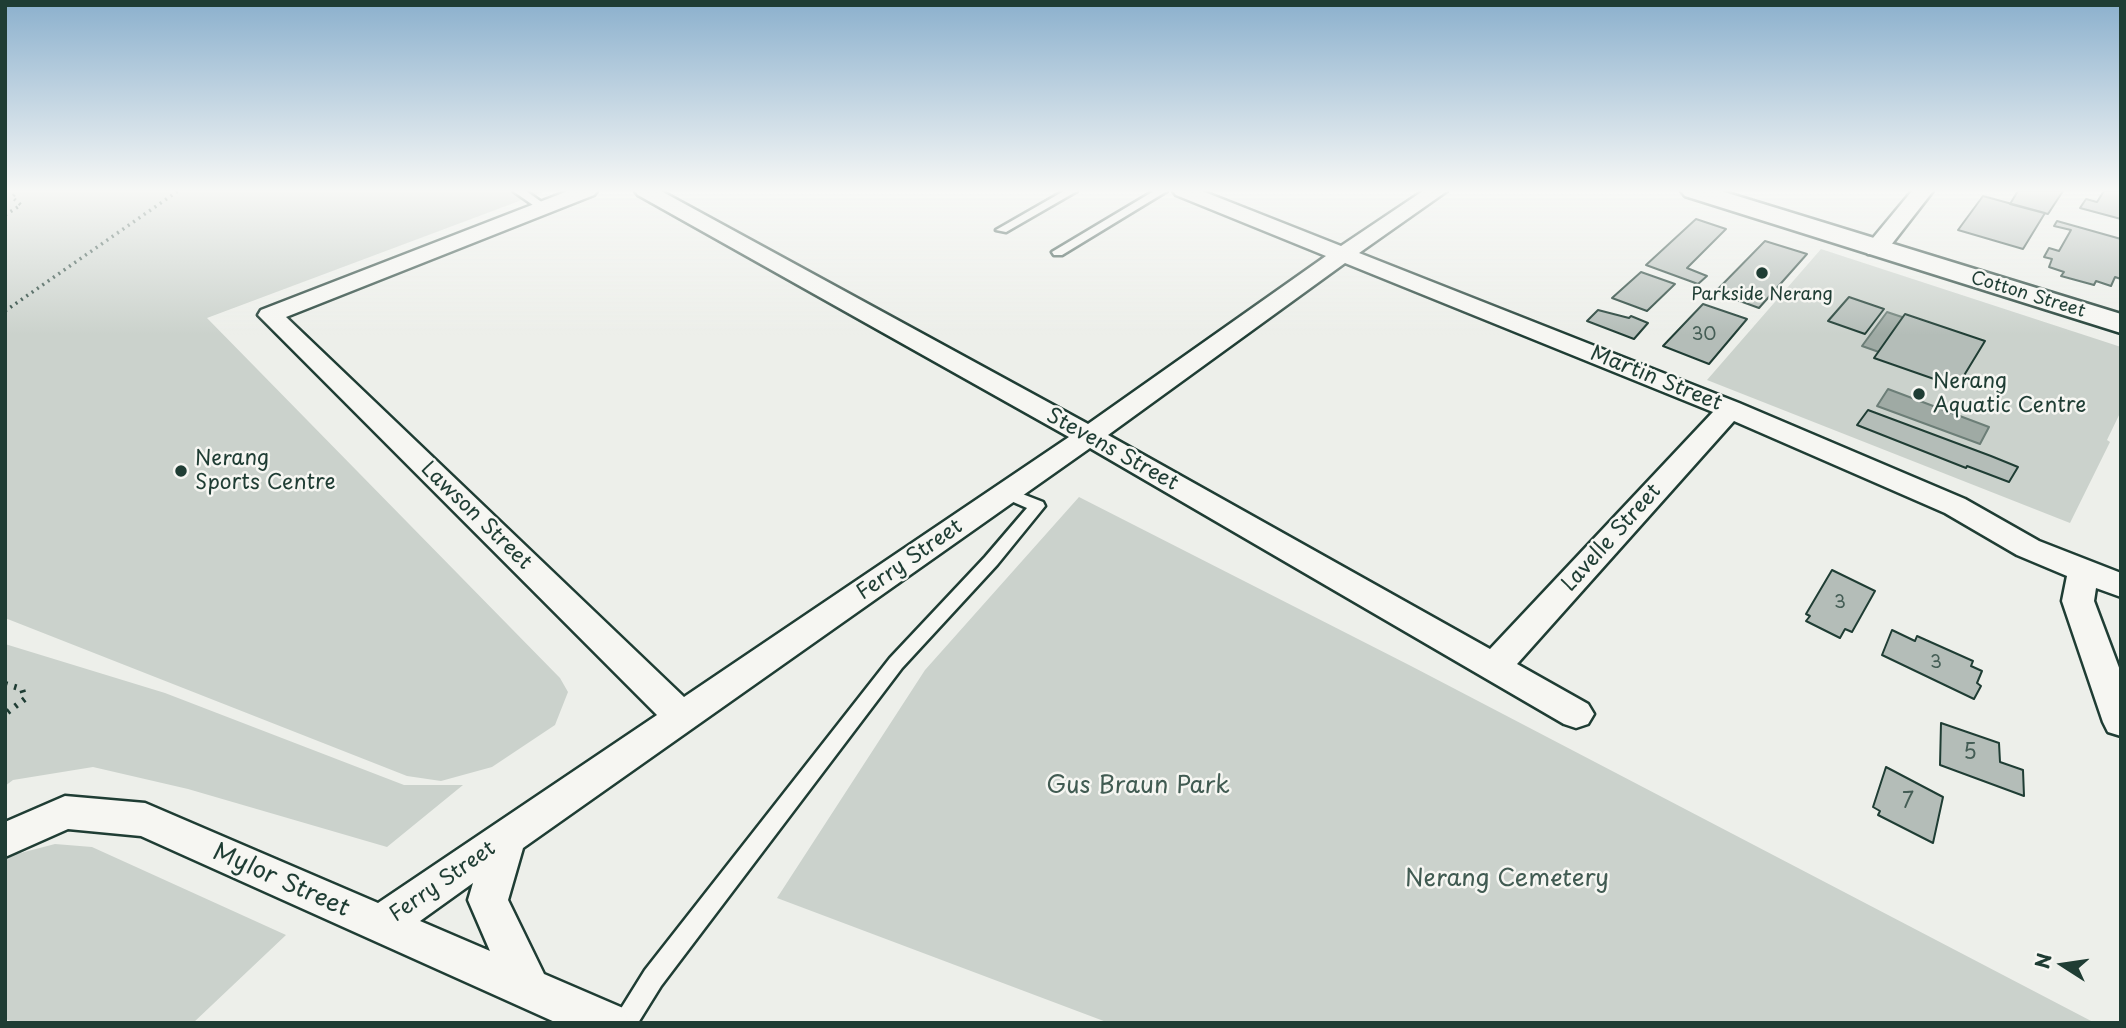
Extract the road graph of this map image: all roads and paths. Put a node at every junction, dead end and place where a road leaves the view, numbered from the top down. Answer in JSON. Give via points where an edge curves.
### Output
{"nodes":[{"id":1,"x":109,"y":239,"type":"edge"},
{"id":2,"x":465,"y":239,"type":"edge"},
{"id":3,"x":732,"y":239,"type":"edge"},
{"id":4,"x":1082,"y":239,"type":"edge"},
{"id":5,"x":1302,"y":239,"type":"edge"},
{"id":6,"x":1366,"y":239,"type":"edge"},
{"id":7,"x":1845,"y":239,"type":"edge"},
{"id":8,"x":1884,"y":239,"type":"edge"},
{"id":9,"x":1876,"y":249,"type":"junction"},
{"id":10,"x":1058,"y":253,"type":"dead end"},
{"id":11,"x":1342,"y":255,"type":"junction"},
{"id":12,"x":5,"y":311,"type":"edge"},
{"id":13,"x":2121,"y":324,"type":"edge"},
{"id":14,"x":1730,"y":409,"type":"junction"},
{"id":15,"x":1089,"y":436,"type":"junction"},
{"id":16,"x":1007,"y":492,"type":"junction"},
{"id":17,"x":2083,"y":572,"type":"junction"},
{"id":18,"x":2121,"y":586,"type":"edge"},
{"id":19,"x":1494,"y":667,"type":"junction"},
{"id":20,"x":5,"y":684,"type":"edge"},
{"id":21,"x":5,"y":714,"type":"edge"},
{"id":22,"x":1577,"y":714,"type":"dead end"},
{"id":23,"x":682,"y":717,"type":"junction"},
{"id":24,"x":2121,"y":722,"type":"edge"},
{"id":25,"x":5,"y":839,"type":"edge"},
{"id":26,"x":506,"y":839,"type":"junction"},
{"id":27,"x":380,"y":925,"type":"junction"},
{"id":28,"x":528,"y":989,"type":"junction"},
{"id":29,"x":607,"y":1023,"type":"edge"},
{"id":30,"x":624,"y":1023,"type":"edge"}],
"edges":[{"from":1,"to":12,"type":"path"},
{"from":2,"to":23,"type":"street","name":"Lawson Street","via":[[270,315]]},
{"from":3,"to":15,"type":"street","name":"Stevens Street"},
{"from":4,"to":10,"type":"lane"},
{"from":5,"to":11,"type":"street","name":"Martin Street"},
{"from":6,"to":11,"type":"street","name":"Ferry Street"},
{"from":7,"to":9,"type":"street","name":"Cotton Street"},
{"from":8,"to":9,"type":"street"},
{"from":9,"to":13,"type":"street","name":"Cotton Street"},
{"from":11,"to":14,"type":"street","name":"Martin Street"},
{"from":11,"to":15,"type":"street","name":"Ferry Street"},
{"from":14,"to":17,"type":"street","name":"Martin Street","via":[[1955,506],[2028,548]]},
{"from":14,"to":19,"type":"street","name":"Lavelle Street"},
{"from":15,"to":16,"type":"street","name":"Ferry Street"},
{"from":15,"to":19,"type":"street","name":"Stevens Street"},
{"from":16,"to":23,"type":"street","name":"Ferry Street"},
{"from":16,"to":30,"type":"lane","via":[[1037,506],[896,663]]},
{"from":17,"to":18,"type":"street","name":"Martin Street"},
{"from":17,"to":24,"type":"street","via":[[2078,601]]},
{"from":19,"to":22,"type":"street","name":"Stevens Street"},
{"from":20,"to":21,"type":"path","via":[[22,689],[25,699]]},
{"from":23,"to":26,"type":"street","name":"Ferry Street"},
{"from":25,"to":27,"type":"street","name":"Mylor Street","via":[[65,812],[145,820]]},
{"from":26,"to":27,"type":"street","name":"Ferry Street"},
{"from":26,"to":28,"type":"street","via":[[488,900]]},
{"from":27,"to":28,"type":"street","name":"Mylor Street"},
{"from":28,"to":29,"type":"street","name":"Mylor Street"}]}
